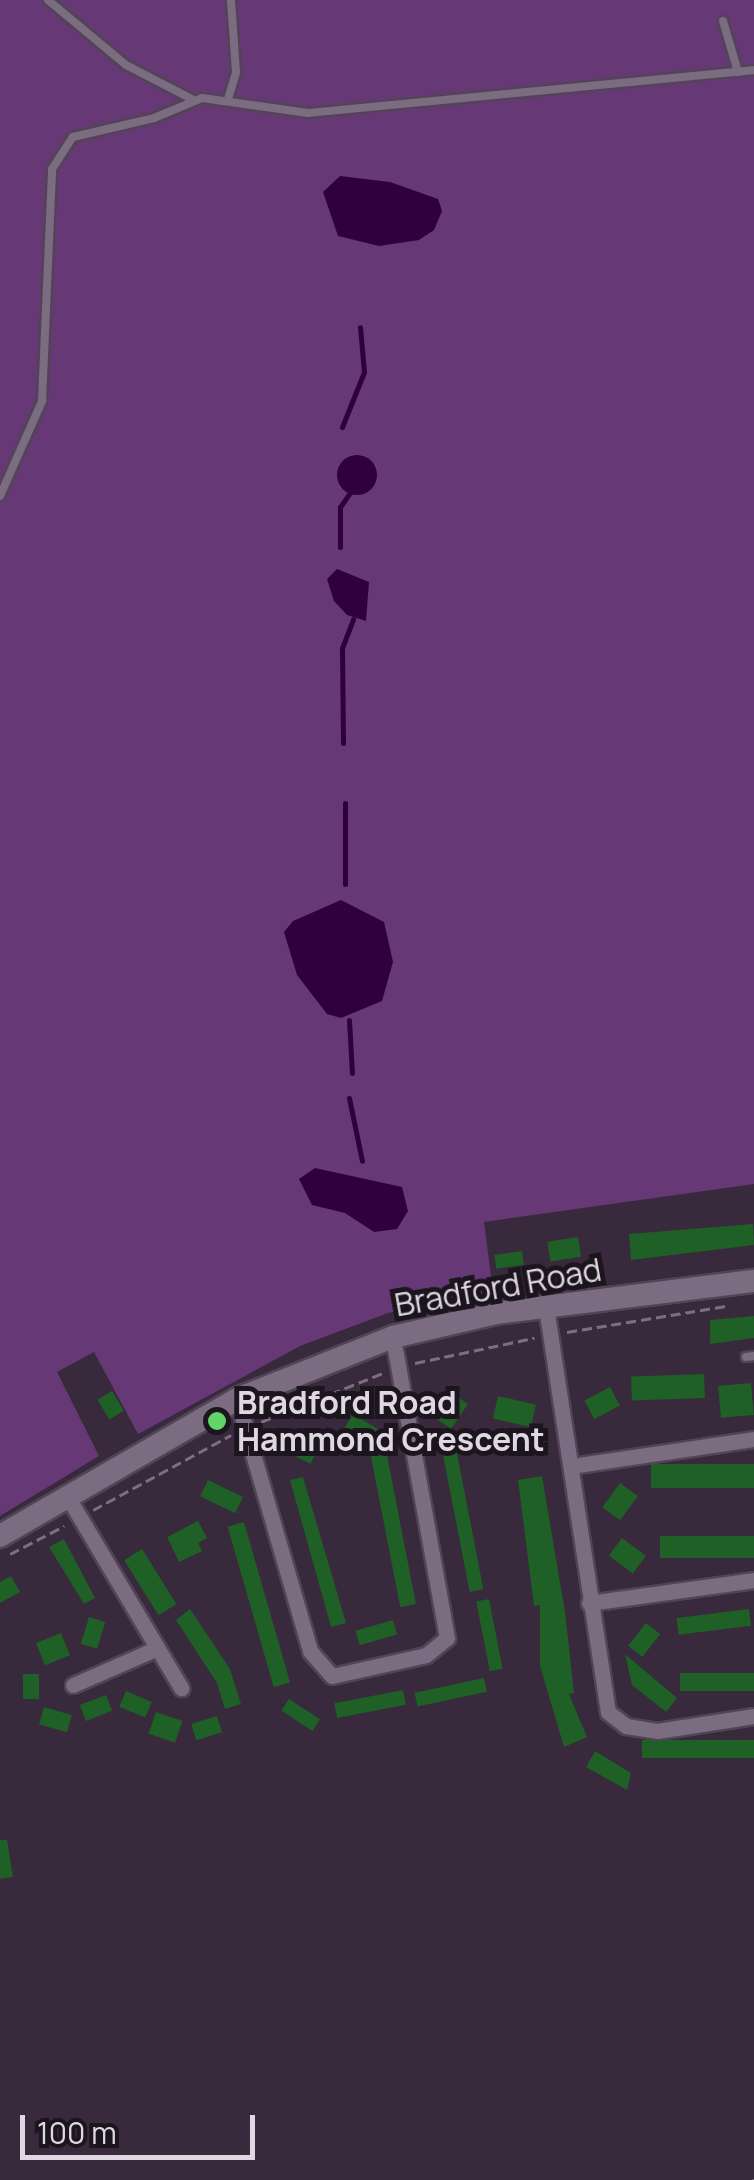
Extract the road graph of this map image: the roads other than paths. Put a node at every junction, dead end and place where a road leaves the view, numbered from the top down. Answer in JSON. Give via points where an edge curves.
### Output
{"nodes":[{"id":1,"x":48,"y":0,"type":"edge"},
{"id":2,"x":231,"y":0,"type":"edge"},
{"id":3,"x":723,"y":21,"type":"dead end"},
{"id":4,"x":754,"y":70,"type":"edge"},
{"id":5,"x":738,"y":72,"type":"junction"},
{"id":6,"x":192,"y":99,"type":"junction"},
{"id":7,"x":228,"y":99,"type":"junction"},
{"id":8,"x":0,"y":496,"type":"edge"},
{"id":9,"x":754,"y":1281,"type":"edge"},
{"id":10,"x":546,"y":1307,"type":"junction"},
{"id":11,"x":393,"y":1336,"type":"junction"},
{"id":12,"x":237,"y":1399,"type":"junction"},
{"id":13,"x":754,"y":1438,"type":"edge"},
{"id":14,"x":571,"y":1466,"type":"junction"},
{"id":15,"x":66,"y":1494,"type":"junction"},
{"id":16,"x":0,"y":1536,"type":"edge"},
{"id":17,"x":754,"y":1580,"type":"edge"},
{"id":18,"x":589,"y":1603,"type":"junction"},
{"id":19,"x":155,"y":1649,"type":"junction"},
{"id":20,"x":73,"y":1685,"type":"dead end"},
{"id":21,"x":181,"y":1688,"type":"dead end"},
{"id":22,"x":754,"y":1716,"type":"edge"}],
"edges":[{"from":1,"to":6,"type":"lane","via":[[126,64]]},
{"from":2,"to":7,"type":"lane","via":[[236,72]]},
{"from":3,"to":5,"type":"lane"},
{"from":4,"to":5,"type":"lane"},
{"from":5,"to":7,"type":"lane","via":[[308,114]]},
{"from":6,"to":7,"type":"lane"},
{"from":6,"to":8,"type":"lane","via":[[154,118],[82,132],[57,155],[42,401]]},
{"from":9,"to":10,"type":"main road","name":"Bradford Road"},
{"from":10,"to":11,"type":"main road","name":"Bradford Road"},
{"from":10,"to":14,"type":"street"},
{"from":11,"to":12,"type":"main road","name":"Bradford Road"},
{"from":11,"to":12,"type":"street","via":[[447,1638],[426,1655],[332,1676],[310,1651]]},
{"from":12,"to":15,"type":"main road","name":"Bradford Road"},
{"from":13,"to":14,"type":"street"},
{"from":14,"to":18,"type":"street"},
{"from":15,"to":16,"type":"main road","name":"Bradford Road"},
{"from":15,"to":19,"type":"street"},
{"from":17,"to":18,"type":"street"},
{"from":18,"to":22,"type":"street","via":[[608,1712],[626,1726],[657,1731]]},
{"from":19,"to":20,"type":"street"},
{"from":19,"to":21,"type":"street"}]}
